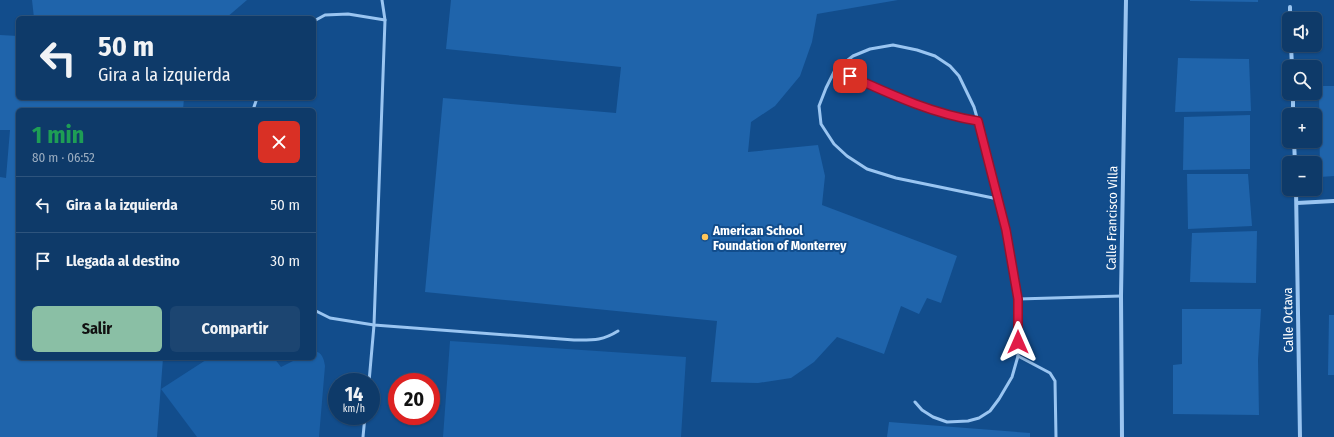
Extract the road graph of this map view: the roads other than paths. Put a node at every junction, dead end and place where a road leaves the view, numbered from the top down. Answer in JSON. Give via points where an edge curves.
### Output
{"nodes":[{"id":1,"x":382,"y":0,"type":"edge"},
{"id":2,"x":1126,"y":0,"type":"edge"},
{"id":3,"x":1290,"y":7,"type":"dead end"},
{"id":4,"x":1290,"y":12,"type":"edge"},
{"id":5,"x":316,"y":20,"type":"edge"},
{"id":6,"x":385,"y":20,"type":"junction"},
{"id":7,"x":836,"y":70,"type":"junction"},
{"id":8,"x":978,"y":121,"type":"junction"},
{"id":9,"x":1296,"y":196,"type":"edge"},
{"id":10,"x":998,"y":199,"type":"junction"},
{"id":11,"x":1334,"y":201,"type":"edge"},
{"id":12,"x":1297,"y":203,"type":"junction"},
{"id":13,"x":1121,"y":296,"type":"junction"},
{"id":14,"x":1018,"y":299,"type":"junction"},
{"id":15,"x":316,"y":311,"type":"edge"},
{"id":16,"x":374,"y":326,"type":"junction"},
{"id":17,"x":618,"y":331,"type":"dead end"},
{"id":18,"x":1018,"y":356,"type":"junction"},
{"id":19,"x":370,"y":373,"type":"edge"},
{"id":20,"x":915,"y":402,"type":"dead end"},
{"id":21,"x":364,"y":425,"type":"edge"},
{"id":22,"x":363,"y":437,"type":"edge"},
{"id":23,"x":1056,"y":437,"type":"edge"},
{"id":24,"x":1122,"y":437,"type":"edge"},
{"id":25,"x":1300,"y":437,"type":"edge"}],
"edges":[{"from":1,"to":6,"type":"lane"},
{"from":2,"to":13,"type":"street","name":"Calle Francisco Villa"},
{"from":3,"to":4,"type":"street"},
{"from":5,"to":6,"type":"lane","via":[[325,15],[348,14]]},
{"from":6,"to":16,"type":"lane"},
{"from":7,"to":8,"type":"lane","via":[[932,111]]},
{"from":7,"to":8,"type":"lane","via":[[853,56],[870,49],[893,45],[936,56],[959,76]]},
{"from":7,"to":10,"type":"lane","via":[[820,106],[821,124],[834,144],[846,156],[867,169],[896,178]]},
{"from":8,"to":10,"type":"lane"},
{"from":9,"to":12,"type":"street","name":"Calle Octava"},
{"from":10,"to":14,"type":"lane"},
{"from":11,"to":12,"type":"street"},
{"from":12,"to":25,"type":"street","name":"Calle Octava"},
{"from":13,"to":14,"type":"lane"},
{"from":13,"to":24,"type":"street","name":"Calle Francisco Villa"},
{"from":14,"to":18,"type":"lane"},
{"from":15,"to":16,"type":"lane","via":[[330,318]]},
{"from":16,"to":17,"type":"lane","via":[[593,340],[608,338]]},
{"from":16,"to":19,"type":"lane"},
{"from":18,"to":20,"type":"lane","via":[[1012,377],[999,399],[990,411],[979,418],[947,422],[933,417]]},
{"from":18,"to":23,"type":"lane","via":[[1050,373],[1055,381]]},
{"from":21,"to":22,"type":"lane"}]}
